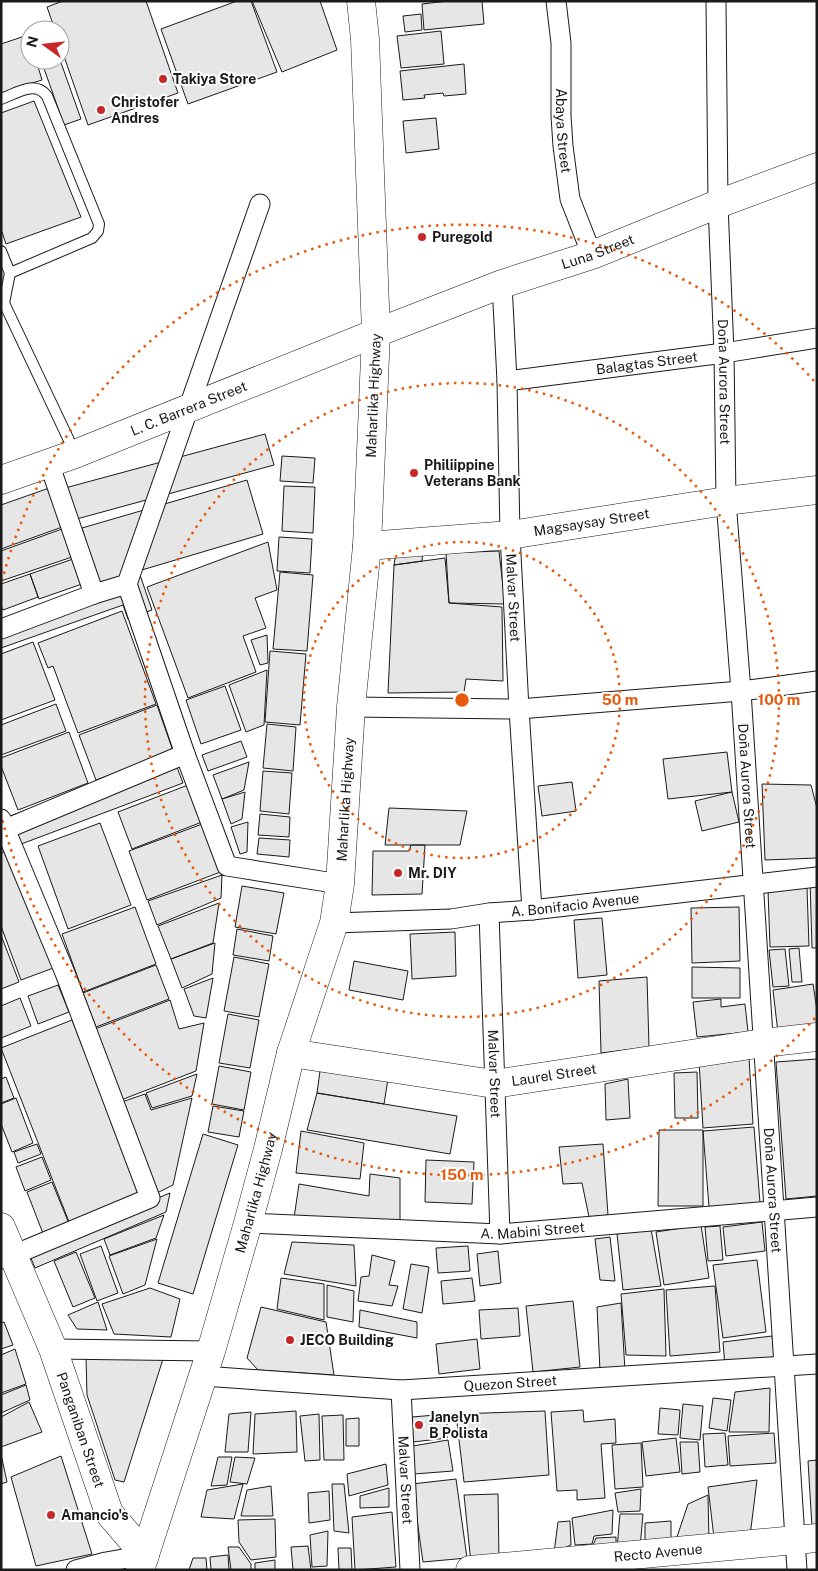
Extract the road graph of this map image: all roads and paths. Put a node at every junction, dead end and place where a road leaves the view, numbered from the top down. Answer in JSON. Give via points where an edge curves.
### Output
{"nodes":[{"id":1,"x":361,"y":1,"type":"edge"},
{"id":2,"x":556,"y":1,"type":"edge"},
{"id":3,"x":716,"y":1,"type":"edge"},
{"id":4,"x":1,"y":99,"type":"edge"},
{"id":5,"x":817,"y":167,"type":"edge"},
{"id":6,"x":260,"y":204,"type":"dead end"},
{"id":7,"x":718,"y":204,"type":"junction"},
{"id":8,"x":1,"y":251,"type":"edge"},
{"id":9,"x":592,"y":255,"type":"junction"},
{"id":10,"x":10,"y":273,"type":"junction"},
{"id":11,"x":502,"y":284,"type":"junction"},
{"id":12,"x":2,"y":304,"type":"edge"},
{"id":13,"x":376,"y":333,"type":"junction"},
{"id":14,"x":817,"y":338,"type":"edge"},
{"id":15,"x":724,"y":353,"type":"junction"},
{"id":16,"x":507,"y":381,"type":"junction"},
{"id":17,"x":75,"y":454,"type":"junction"},
{"id":18,"x":49,"y":462,"type":"junction"},
{"id":19,"x":1,"y":480,"type":"edge"},
{"id":20,"x":817,"y":490,"type":"edge"},
{"id":21,"x":726,"y":501,"type":"junction"},
{"id":22,"x":510,"y":536,"type":"junction"},
{"id":23,"x":367,"y":546,"type":"junction"},
{"id":24,"x":127,"y":584,"type":"junction"},
{"id":25,"x":94,"y":594,"type":"junction"},
{"id":26,"x":1,"y":629,"type":"edge"},
{"id":27,"x":817,"y":681,"type":"edge"},
{"id":28,"x":741,"y":691,"type":"junction"},
{"id":29,"x":351,"y":707,"type":"junction"},
{"id":30,"x":518,"y":709,"type":"junction"},
{"id":31,"x":185,"y":754,"type":"junction"},
{"id":32,"x":2,"y":826,"type":"edge"},
{"id":33,"x":817,"y":877,"type":"edge"},
{"id":34,"x":340,"y":884,"type":"junction"},
{"id":35,"x":753,"y":885,"type":"junction"},
{"id":36,"x":532,"y":910,"type":"junction"},
{"id":37,"x":489,"y":913,"type":"junction"},
{"id":38,"x":334,"y":923,"type":"junction"},
{"id":39,"x":817,"y":1038,"type":"edge"},
{"id":40,"x":764,"y":1043,"type":"junction"},
{"id":41,"x":291,"y":1053,"type":"junction"},
{"id":42,"x":494,"y":1084,"type":"junction"},
{"id":43,"x":817,"y":1206,"type":"edge"},
{"id":44,"x":774,"y":1211,"type":"junction"},
{"id":45,"x":248,"y":1223,"type":"junction"},
{"id":46,"x":1,"y":1227,"type":"edge"},
{"id":47,"x":500,"y":1234,"type":"junction"},
{"id":48,"x":7,"y":1258,"type":"edge"},
{"id":49,"x":53,"y":1349,"type":"junction"},
{"id":50,"x":207,"y":1364,"type":"junction"},
{"id":51,"x":817,"y":1364,"type":"edge"},
{"id":52,"x":784,"y":1367,"type":"junction"},
{"id":53,"x":401,"y":1390,"type":"junction"},
{"id":54,"x":806,"y":1539,"type":"edge"},
{"id":55,"x":143,"y":1562,"type":"edge"},
{"id":56,"x":76,"y":1570,"type":"edge"},
{"id":57,"x":410,"y":1570,"type":"edge"},
{"id":58,"x":470,"y":1570,"type":"edge"},
{"id":59,"x":797,"y":1570,"type":"edge"}],
"edges":[{"from":1,"to":13,"type":"street","name":"Maharlika Highway"},
{"from":2,"to":9,"type":"street","name":"Abaya Street","via":[[561,43],[561,116],[570,199]]},
{"from":3,"to":7,"type":"street","name":"Doña Aurora Street"},
{"from":4,"to":10,"type":"lane","via":[[32,87],[39,88],[47,96],[98,224],[98,231],[92,238]]},
{"from":5,"to":7,"type":"street","name":"Luna Street"},
{"from":6,"to":24,"type":"street"},
{"from":7,"to":9,"type":"street","name":"Luna Street"},
{"from":7,"to":15,"type":"street","name":"Doña Aurora Street"},
{"from":8,"to":10,"type":"lane"},
{"from":9,"to":11,"type":"street","name":"Luna Street"},
{"from":10,"to":12,"type":"lane"},
{"from":11,"to":13,"type":"street","name":"Luna Street"},
{"from":11,"to":16,"type":"street","name":"Malvar Street"},
{"from":12,"to":17,"type":"lane"},
{"from":13,"to":17,"type":"street","name":"L. C. Barrera Street"},
{"from":13,"to":23,"type":"street","name":"Maharlika Highway"},
{"from":14,"to":15,"type":"street","name":"Balagtas Street"},
{"from":15,"to":16,"type":"street","name":"Balagtas Street"},
{"from":15,"to":21,"type":"street","name":"Doña Aurora Street"},
{"from":16,"to":22,"type":"street","name":"Malvar Street"},
{"from":17,"to":18,"type":"street","name":"L. C. Barrera Street"},
{"from":18,"to":19,"type":"street","name":"L. C. Barrera Street"},
{"from":18,"to":25,"type":"street"},
{"from":20,"to":21,"type":"street","name":"Magsaysay Street"},
{"from":21,"to":22,"type":"street","name":"Magsaysay Street"},
{"from":21,"to":28,"type":"street","name":"Doña Aurora Street"},
{"from":22,"to":23,"type":"street","name":"Magsaysay Street"},
{"from":22,"to":30,"type":"street","name":"Malvar Street"},
{"from":23,"to":29,"type":"street","name":"Maharlika Highway"},
{"from":24,"to":25,"type":"street"},
{"from":24,"to":31,"type":"street"},
{"from":25,"to":26,"type":"street"},
{"from":27,"to":28,"type":"street"},
{"from":28,"to":30,"type":"street"},
{"from":28,"to":35,"type":"street","name":"Doña Aurora Street"},
{"from":29,"to":30,"type":"street"},
{"from":29,"to":34,"type":"street","name":"Maharlika Highway"},
{"from":30,"to":36,"type":"street","name":"Malvar Street"},
{"from":31,"to":32,"type":"street"},
{"from":31,"to":34,"type":"street","via":[[227,866]]},
{"from":32,"to":48,"type":"street","via":[[65,973],[150,1198]]},
{"from":33,"to":35,"type":"street","name":"A. Bonifacio Avenue"},
{"from":34,"to":38,"type":"street","name":"Maharlika Highway"},
{"from":35,"to":36,"type":"street","name":"A. Bonifacio Avenue"},
{"from":35,"to":40,"type":"street","name":"Doña Aurora Street"},
{"from":36,"to":37,"type":"street","name":"A. Bonifacio Avenue"},
{"from":37,"to":38,"type":"street","name":"A. Bonifacio Avenue","via":[[451,919]]},
{"from":37,"to":42,"type":"street","name":"Malvar Street"},
{"from":38,"to":41,"type":"street","name":"Maharlika Highway"},
{"from":39,"to":40,"type":"street","name":"Laurel Street"},
{"from":40,"to":42,"type":"street","name":"Laurel Street"},
{"from":40,"to":44,"type":"street","name":"Doña Aurora Street"},
{"from":41,"to":42,"type":"street","name":"Laurel Street"},
{"from":41,"to":45,"type":"street","name":"Maharlika Highway"},
{"from":42,"to":47,"type":"street","name":"Malvar Street"},
{"from":43,"to":44,"type":"street","name":"A. Mabini Street"},
{"from":44,"to":47,"type":"street","name":"A. Mabini Street"},
{"from":44,"to":52,"type":"street","name":"Doña Aurora Street"},
{"from":45,"to":47,"type":"street","name":"A. Mabini Street"},
{"from":45,"to":50,"type":"street","name":"Maharlika Highway"},
{"from":46,"to":48,"type":"street","name":"Panganiban Street"},
{"from":48,"to":49,"type":"street","name":"Panganiban Street"},
{"from":49,"to":50,"type":"street","name":"Panganiban Street"},
{"from":49,"to":55,"type":"street","name":"Panganiban Street","via":[[109,1514]]},
{"from":50,"to":53,"type":"street","name":"Quezon Street"},
{"from":50,"to":55,"type":"street","name":"Maharlika Highway"},
{"from":51,"to":52,"type":"street","name":"Quezon Street"},
{"from":52,"to":53,"type":"street","name":"Quezon Street"},
{"from":52,"to":54,"type":"street","name":"Doña Aurora Street"},
{"from":53,"to":57,"type":"street","name":"Malvar Street"},
{"from":54,"to":58,"type":"street","name":"Recto Avenue"},
{"from":54,"to":59,"type":"street","name":"Doña Aurora Street"},
{"from":55,"to":56,"type":"street","via":[[106,1562]]}]}
